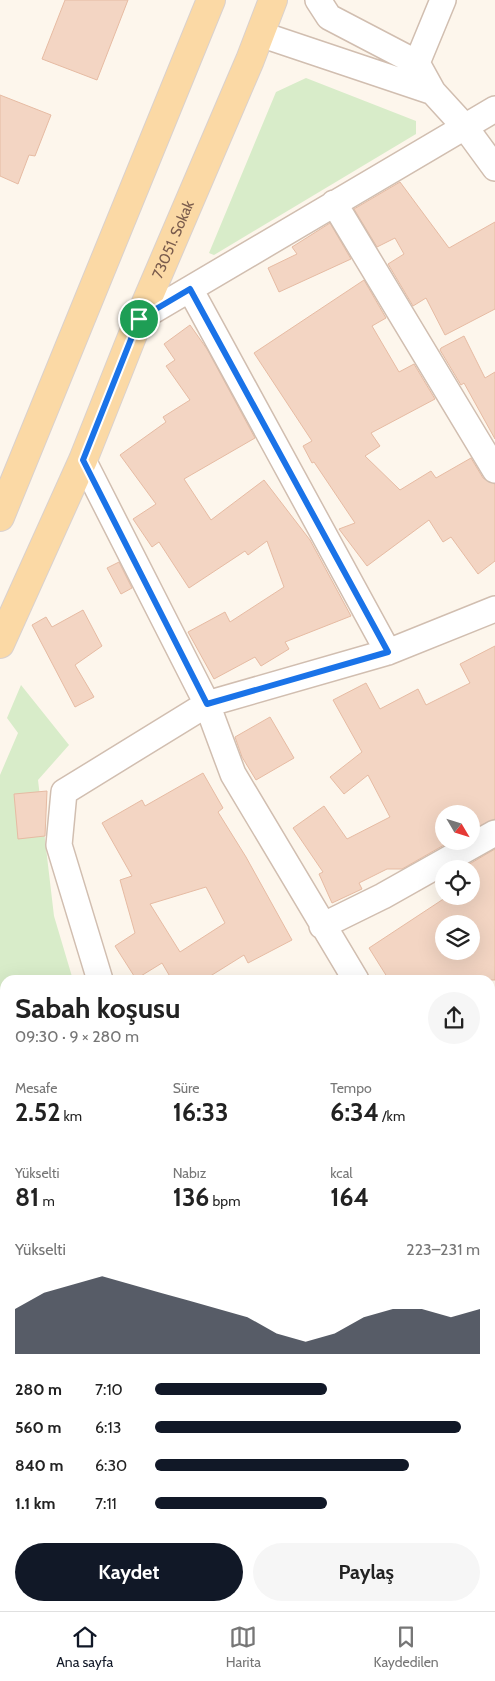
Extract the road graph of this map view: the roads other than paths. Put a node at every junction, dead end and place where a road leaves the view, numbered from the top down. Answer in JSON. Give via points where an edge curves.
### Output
{"nodes":[{"id":1,"x":211,"y":0,"type":"edge"},
{"id":2,"x":273,"y":0,"type":"edge"},
{"id":3,"x":318,"y":0,"type":"edge"},
{"id":4,"x":443,"y":0,"type":"edge"},
{"id":5,"x":260,"y":34,"type":"junction"},
{"id":6,"x":417,"y":62,"type":"junction"},
{"id":7,"x":433,"y":92,"type":"junction"},
{"id":8,"x":495,"y":109,"type":"edge"},
{"id":9,"x":465,"y":127,"type":"junction"},
{"id":10,"x":495,"y":168,"type":"edge"},
{"id":11,"x":334,"y":203,"type":"junction"},
{"id":12,"x":190,"y":289,"type":"junction"},
{"id":13,"x":139,"y":319,"type":"junction"},
{"id":14,"x":83,"y":460,"type":"junction"},
{"id":15,"x":495,"y":470,"type":"edge"},
{"id":16,"x":0,"y":517,"type":"edge"},
{"id":17,"x":495,"y":609,"type":"edge"},
{"id":18,"x":0,"y":644,"type":"edge"},
{"id":19,"x":388,"y":652,"type":"junction"},
{"id":20,"x":207,"y":704,"type":"junction"},
{"id":21,"x":495,"y":834,"type":"edge"},
{"id":22,"x":322,"y":926,"type":"junction"},
{"id":23,"x":99,"y":975,"type":"edge"},
{"id":24,"x":353,"y":975,"type":"edge"}],
"edges":[{"from":1,"to":16,"type":"main road"},
{"from":2,"to":5,"type":"main road","name":"73051. Sokak"},
{"from":3,"to":6,"type":"street","via":[[329,17]]},
{"from":4,"to":6,"type":"street"},
{"from":5,"to":7,"type":"street"},
{"from":5,"to":13,"type":"main road","name":"73051. Sokak"},
{"from":6,"to":7,"type":"street"},
{"from":7,"to":9,"type":"street"},
{"from":8,"to":9,"type":"street"},
{"from":9,"to":10,"type":"street"},
{"from":9,"to":11,"type":"street"},
{"from":11,"to":12,"type":"street"},
{"from":11,"to":15,"type":"street"},
{"from":12,"to":13,"type":"street"},
{"from":12,"to":19,"type":"street"},
{"from":13,"to":14,"type":"main road","name":"73051. Sokak"},
{"from":14,"to":18,"type":"main road","name":"73051. Sokak"},
{"from":14,"to":20,"type":"street"},
{"from":17,"to":19,"type":"street"},
{"from":19,"to":20,"type":"street"},
{"from":20,"to":22,"type":"street","via":[[233,774]]},
{"from":20,"to":23,"type":"street","via":[[64,792],[60,845]]},
{"from":21,"to":22,"type":"street"},
{"from":22,"to":24,"type":"street"}]}
